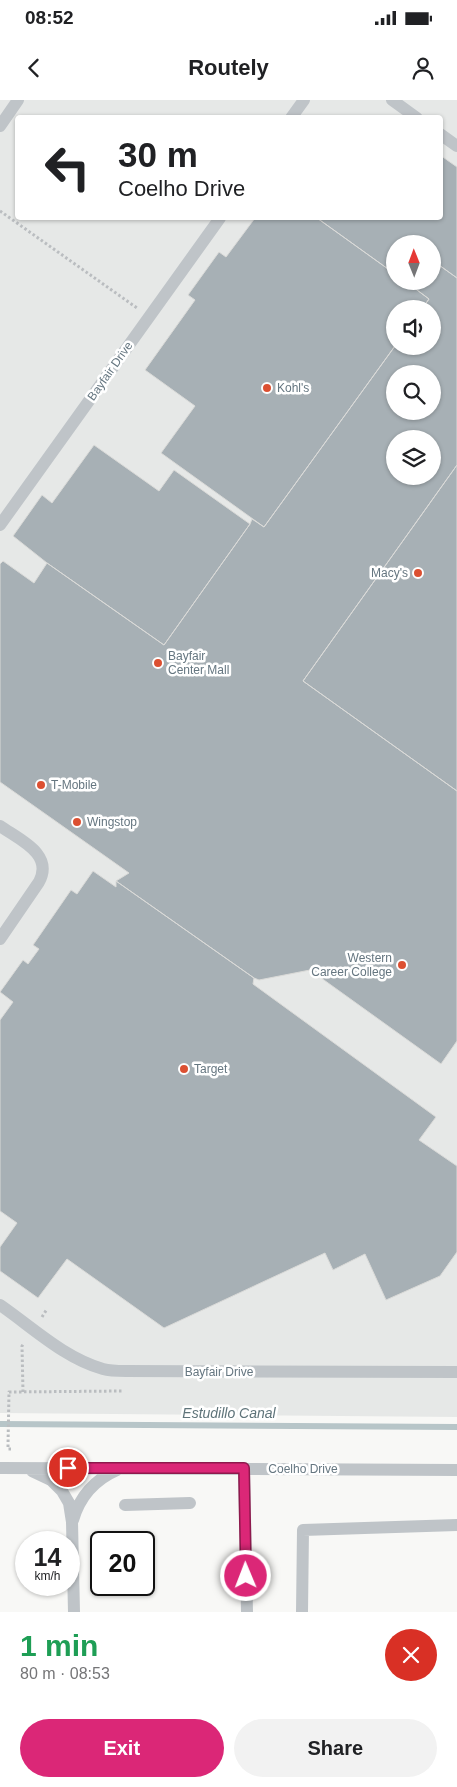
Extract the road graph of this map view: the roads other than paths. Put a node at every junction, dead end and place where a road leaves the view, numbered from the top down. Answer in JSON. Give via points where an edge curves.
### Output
{"nodes":[{"id":1,"x":18,"y":100,"type":"edge"},
{"id":2,"x":304,"y":100,"type":"edge"},
{"id":3,"x":392,"y":100,"type":"edge"},
{"id":4,"x":293,"y":115,"type":"edge"},
{"id":5,"x":413,"y":115,"type":"edge"},
{"id":6,"x":0,"y":126,"type":"edge"},
{"id":7,"x":443,"y":136,"type":"edge"},
{"id":8,"x":457,"y":146,"type":"edge"},
{"id":9,"x":219,"y":220,"type":"edge"},
{"id":10,"x":0,"y":525,"type":"edge"},
{"id":11,"x":0,"y":826,"type":"edge"},
{"id":12,"x":0,"y":938,"type":"edge"},
{"id":13,"x":0,"y":1305,"type":"edge"},
{"id":14,"x":457,"y":1372,"type":"edge"},
{"id":15,"x":0,"y":1468,"type":"edge"},
{"id":16,"x":24,"y":1468,"type":"junction"},
{"id":17,"x":121,"y":1468,"type":"junction"},
{"id":18,"x":244,"y":1468,"type":"junction"},
{"id":19,"x":457,"y":1470,"type":"edge"},
{"id":20,"x":190,"y":1503,"type":"dead end"},
{"id":21,"x":125,"y":1505,"type":"dead end"},
{"id":22,"x":72,"y":1522,"type":"junction"},
{"id":23,"x":457,"y":1524,"type":"edge"},
{"id":24,"x":74,"y":1612,"type":"edge"},
{"id":25,"x":247,"y":1612,"type":"edge"},
{"id":26,"x":302,"y":1612,"type":"edge"}],
"edges":[{"from":1,"to":6,"type":"lane"},
{"from":2,"to":4,"type":"lane"},
{"from":3,"to":5,"type":"lane"},
{"from":7,"to":8,"type":"lane"},
{"from":9,"to":10,"type":"lane","name":"Bayfair Drive"},
{"from":11,"to":12,"type":"lane","via":[[41,857],[44,874]]},
{"from":13,"to":14,"type":"lane","name":"Bayfair Drive","via":[[68,1353],[104,1370]]},
{"from":15,"to":16,"type":"lane","name":"Coelho Drive"},
{"from":16,"to":17,"type":"lane","name":"Coelho Drive"},
{"from":16,"to":22,"type":"lane","via":[[45,1476],[62,1491],[69,1503]]},
{"from":17,"to":18,"type":"lane","name":"Coelho Drive"},
{"from":17,"to":22,"type":"lane","via":[[94,1483],[77,1506]]},
{"from":18,"to":19,"type":"lane","name":"Coelho Drive"},
{"from":18,"to":25,"type":"lane"},
{"from":20,"to":21,"type":"lane"},
{"from":22,"to":24,"type":"lane"},
{"from":23,"to":26,"type":"lane","via":[[304,1530]]}]}
